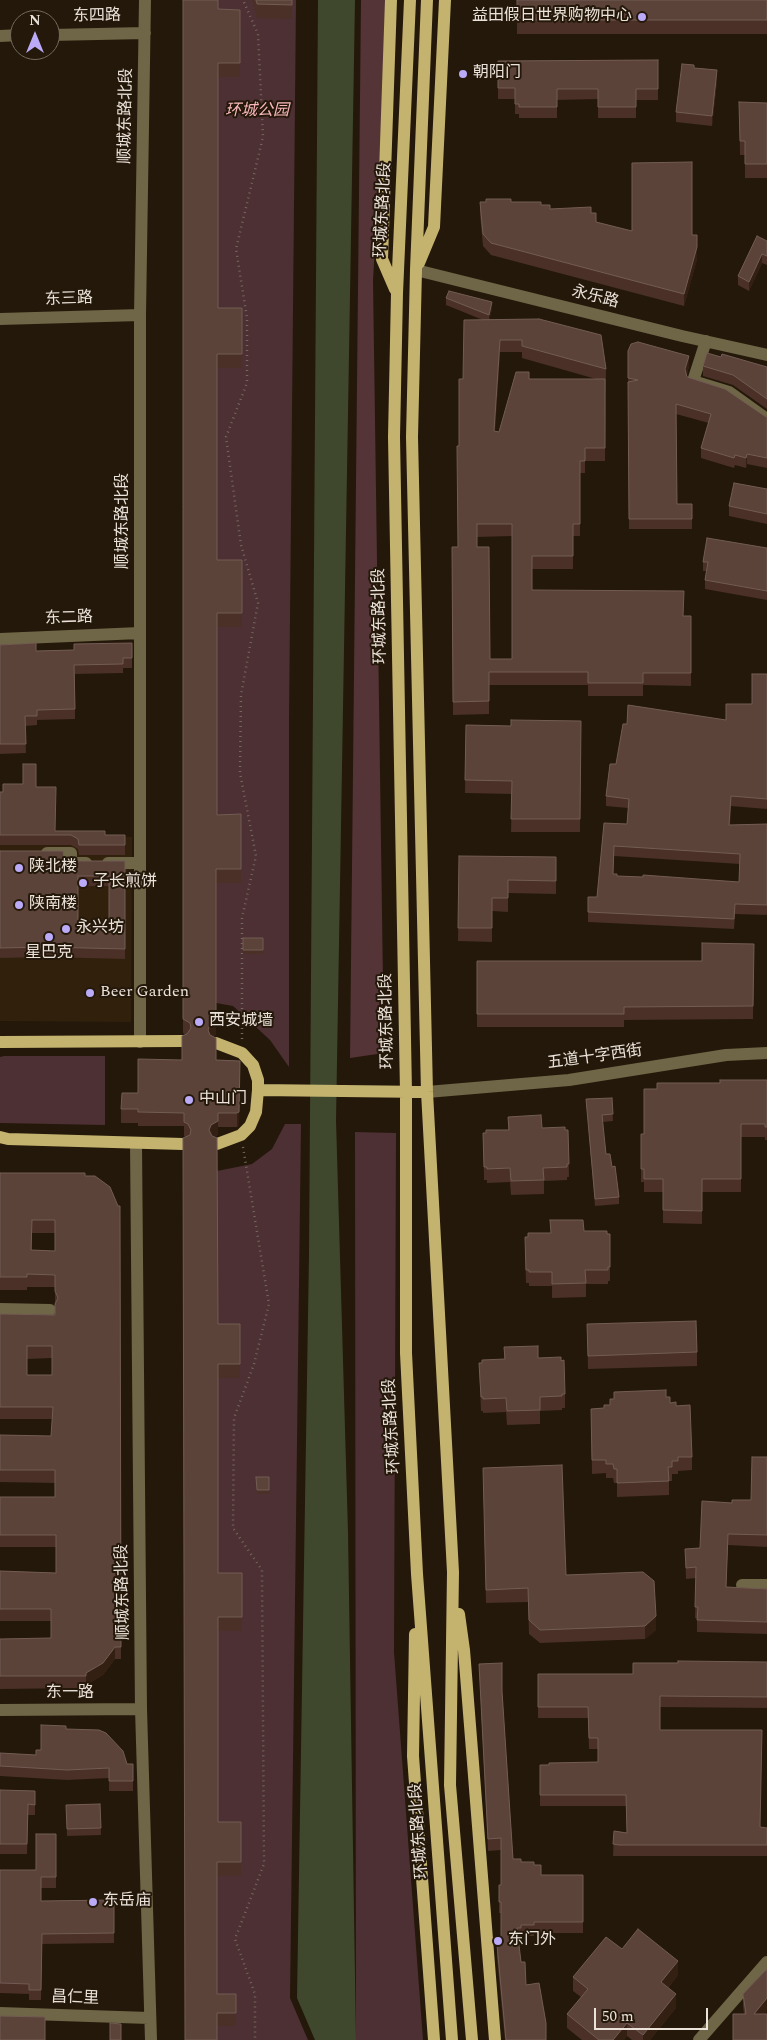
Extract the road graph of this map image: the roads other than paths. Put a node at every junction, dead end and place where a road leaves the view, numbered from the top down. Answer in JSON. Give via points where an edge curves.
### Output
{"nodes":[{"id":1,"x":145,"y":0,"type":"edge"},
{"id":2,"x":392,"y":0,"type":"edge"},
{"id":3,"x":410,"y":0,"type":"edge"},
{"id":4,"x":427,"y":0,"type":"edge"},
{"id":5,"x":445,"y":0,"type":"edge"},
{"id":6,"x":145,"y":33,"type":"junction"},
{"id":7,"x":60,"y":35,"type":"edge"},
{"id":8,"x":416,"y":270,"type":"junction"},
{"id":9,"x":397,"y":293,"type":"junction"},
{"id":10,"x":140,"y":314,"type":"junction"},
{"id":11,"x":0,"y":319,"type":"edge"},
{"id":12,"x":706,"y":341,"type":"junction"},
{"id":13,"x":767,"y":355,"type":"edge"},
{"id":14,"x":767,"y":420,"type":"edge"},
{"id":15,"x":140,"y":633,"type":"junction"},
{"id":16,"x":0,"y":639,"type":"edge"},
{"id":17,"x":30,"y":853,"type":"edge"},
{"id":18,"x":140,"y":863,"type":"junction"},
{"id":19,"x":182,"y":1041,"type":"edge"},
{"id":20,"x":0,"y":1042,"type":"edge"},
{"id":21,"x":140,"y":1042,"type":"junction"},
{"id":22,"x":216,"y":1043,"type":"edge"},
{"id":23,"x":767,"y":1053,"type":"edge"},
{"id":24,"x":258,"y":1090,"type":"junction"},
{"id":25,"x":406,"y":1092,"type":"junction"},
{"id":26,"x":428,"y":1092,"type":"junction"},
{"id":27,"x":0,"y":1137,"type":"edge"},
{"id":28,"x":136,"y":1144,"type":"junction"},
{"id":29,"x":183,"y":1144,"type":"edge"},
{"id":30,"x":217,"y":1144,"type":"edge"},
{"id":31,"x":0,"y":1309,"type":"edge"},
{"id":32,"x":50,"y":1310,"type":"dead end"},
{"id":33,"x":453,"y":1572,"type":"junction"},
{"id":34,"x":417,"y":1574,"type":"junction"},
{"id":35,"x":742,"y":1585,"type":"dead end"},
{"id":36,"x":767,"y":1585,"type":"edge"},
{"id":37,"x":141,"y":1709,"type":"junction"},
{"id":38,"x":0,"y":1710,"type":"edge"},
{"id":39,"x":767,"y":1962,"type":"edge"},
{"id":40,"x":0,"y":2013,"type":"edge"},
{"id":41,"x":149,"y":2018,"type":"junction"},
{"id":42,"x":150,"y":2040,"type":"edge"},
{"id":43,"x":434,"y":2040,"type":"edge"},
{"id":44,"x":452,"y":2040,"type":"edge"},
{"id":45,"x":472,"y":2040,"type":"edge"},
{"id":46,"x":495,"y":2040,"type":"edge"},
{"id":47,"x":699,"y":2040,"type":"edge"}],
"edges":[{"from":1,"to":6,"type":"street","name":"顺城东路北段"},
{"from":2,"to":9,"type":"main road","via":[[382,259]]},
{"from":3,"to":9,"type":"main road","name":"环城东路北段"},
{"from":4,"to":8,"type":"main road","name":"环城东路北段"},
{"from":5,"to":8,"type":"main road","via":[[434,226]]},
{"from":6,"to":7,"type":"street","name":"东四路"},
{"from":6,"to":10,"type":"street","name":"顺城东路北段"},
{"from":8,"to":12,"type":"street","name":"永乐路"},
{"from":8,"to":26,"type":"main road","name":"环城东路北段","via":[[412,437]]},
{"from":9,"to":25,"type":"main road","name":"环城东路北段","via":[[394,437]]},
{"from":10,"to":11,"type":"street","name":"东三路"},
{"from":10,"to":15,"type":"street","name":"顺城东路北段"},
{"from":12,"to":13,"type":"street","name":"永乐路"},
{"from":12,"to":14,"type":"street","via":[[693,381],[729,392]]},
{"from":15,"to":16,"type":"street","name":"东二路"},
{"from":15,"to":18,"type":"street","name":"顺城东路北段"},
{"from":17,"to":18,"type":"street","via":[[71,853],[71,863]]},
{"from":18,"to":21,"type":"street","name":"顺城东路北段"},
{"from":19,"to":21,"type":"main road"},
{"from":20,"to":21,"type":"main road"},
{"from":22,"to":24,"type":"main road","via":[[242,1053],[253,1065]]},
{"from":23,"to":26,"type":"street","name":"五道十字西街","via":[[726,1055],[569,1080]]},
{"from":24,"to":25,"type":"main road"},
{"from":24,"to":30,"type":"main road","via":[[256,1112],[250,1126],[241,1135]]},
{"from":25,"to":26,"type":"main road"},
{"from":25,"to":34,"type":"main road","name":"环城东路北段","via":[[406,1353]]},
{"from":26,"to":33,"type":"main road","name":"环城东路北段"},
{"from":27,"to":28,"type":"main road"},
{"from":28,"to":29,"type":"main road"},
{"from":28,"to":37,"type":"street","name":"顺城东路北段"},
{"from":31,"to":32,"type":"street"},
{"from":33,"to":45,"type":"main road","name":"环城东路北段","via":[[450,1785]]},
{"from":33,"to":46,"type":"main road","via":[[464,1650]]},
{"from":34,"to":43,"type":"main road","via":[[413,1756]]},
{"from":34,"to":44,"type":"main road","name":"环城东路北段"},
{"from":35,"to":36,"type":"street"},
{"from":37,"to":38,"type":"street","name":"东一路"},
{"from":37,"to":41,"type":"street","name":"顺城东路北段"},
{"from":39,"to":47,"type":"street"},
{"from":40,"to":41,"type":"street","name":"昌仁里"},
{"from":41,"to":42,"type":"street","name":"顺城东路北段"}]}
